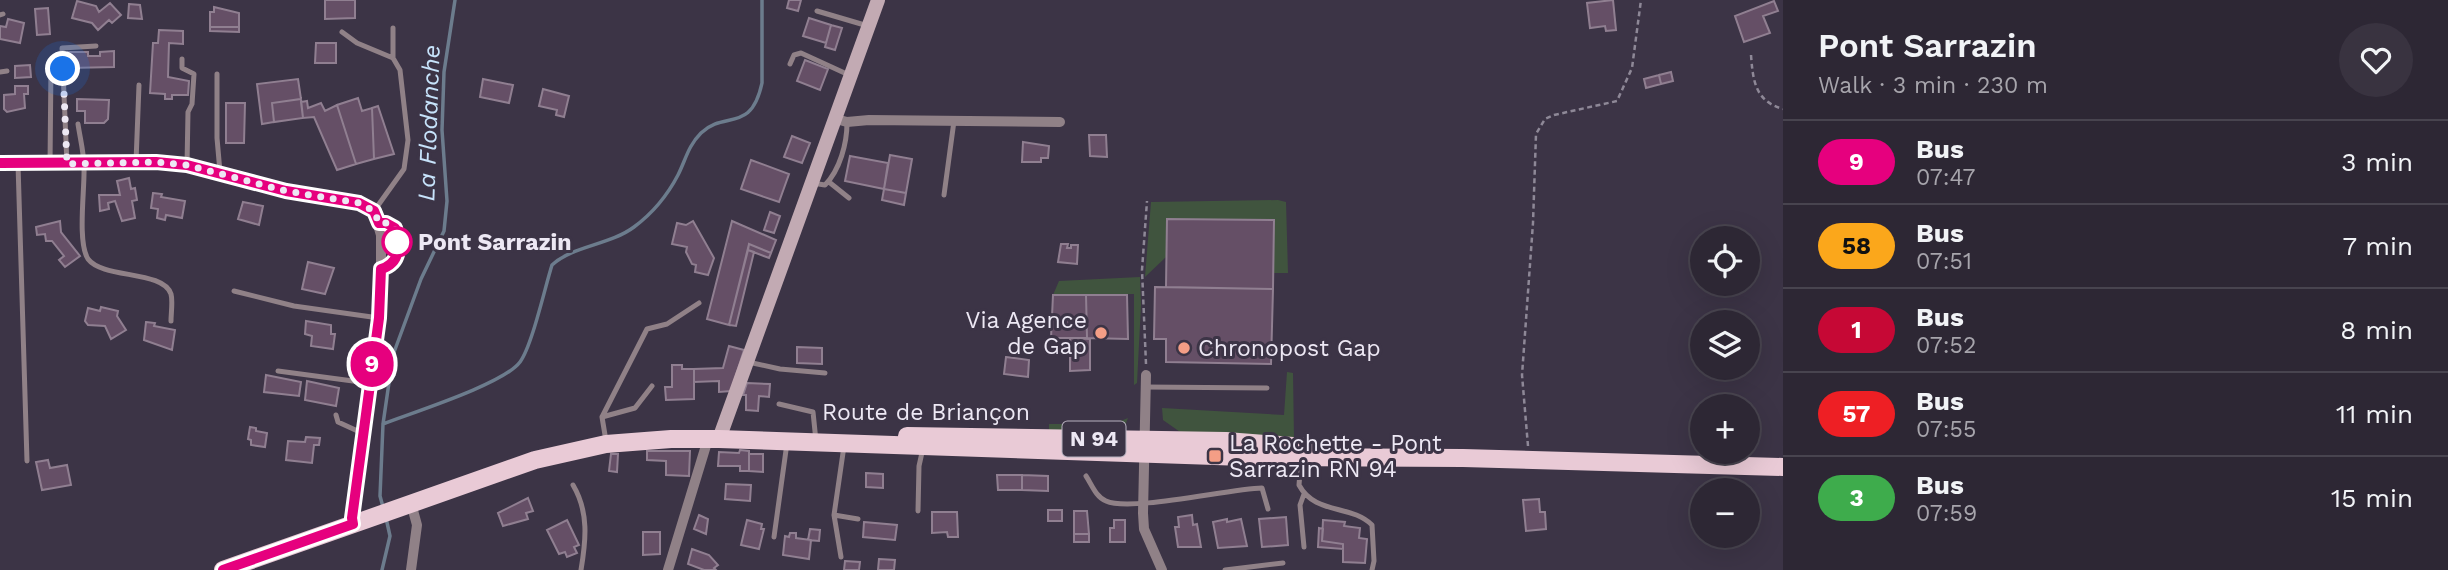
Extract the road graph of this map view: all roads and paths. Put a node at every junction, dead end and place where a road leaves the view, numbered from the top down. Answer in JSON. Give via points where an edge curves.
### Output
{"nodes":[{"id":1,"x":878,"y":0,"type":"edge"},
{"id":2,"x":1641,"y":0,"type":"edge"},
{"id":3,"x":817,"y":11,"type":"dead end"},
{"id":4,"x":869,"y":26,"type":"junction"},
{"id":5,"x":393,"y":28,"type":"dead end"},
{"id":6,"x":342,"y":32,"type":"dead end"},
{"id":7,"x":96,"y":46,"type":"dead end"},
{"id":8,"x":1752,"y":55,"type":"dead end"},
{"id":9,"x":393,"y":58,"type":"junction"},
{"id":10,"x":182,"y":59,"type":"dead end"},
{"id":11,"x":51,"y":64,"type":"dead end"},
{"id":12,"x":790,"y":64,"type":"dead end"},
{"id":13,"x":217,"y":74,"type":"dead end"},
{"id":14,"x":852,"y":75,"type":"junction"},
{"id":15,"x":139,"y":85,"type":"dead end"},
{"id":16,"x":1783,"y":109,"type":"edge"},
{"id":17,"x":842,"y":120,"type":"junction"},
{"id":18,"x":954,"y":121,"type":"junction"},
{"id":19,"x":1060,"y":122,"type":"dead end"},
{"id":20,"x":78,"y":124,"type":"dead end"},
{"id":21,"x":136,"y":162,"type":"junction"},
{"id":22,"x":0,"y":163,"type":"edge"},
{"id":23,"x":18,"y":164,"type":"junction"},
{"id":24,"x":50,"y":164,"type":"junction"},
{"id":25,"x":67,"y":164,"type":"junction"},
{"id":26,"x":84,"y":164,"type":"junction"},
{"id":27,"x":187,"y":165,"type":"junction"},
{"id":28,"x":220,"y":172,"type":"junction"},
{"id":29,"x":829,"y":182,"type":"junction"},
{"id":30,"x":812,"y":183,"type":"junction"},
{"id":31,"x":944,"y":195,"type":"dead end"},
{"id":32,"x":849,"y":198,"type":"dead end"},
{"id":33,"x":1147,"y":201,"type":"dead end"},
{"id":34,"x":374,"y":211,"type":"junction"},
{"id":35,"x":379,"y":223,"type":"junction"},
{"id":36,"x":381,"y":269,"type":"junction"},
{"id":37,"x":234,"y":291,"type":"dead end"},
{"id":38,"x":699,"y":303,"type":"dead end"},
{"id":39,"x":379,"y":318,"type":"junction"},
{"id":40,"x":171,"y":321,"type":"dead end"},
{"id":41,"x":745,"y":361,"type":"junction"},
{"id":42,"x":278,"y":371,"type":"dead end"},
{"id":43,"x":825,"y":373,"type":"dead end"},
{"id":44,"x":1146,"y":374,"type":"joint"},
{"id":45,"x":368,"y":383,"type":"junction"},
{"id":46,"x":652,"y":386,"type":"dead end"},
{"id":47,"x":1145,"y":387,"type":"junction"},
{"id":48,"x":1267,"y":388,"type":"dead end"},
{"id":49,"x":779,"y":404,"type":"dead end"},
{"id":50,"x":336,"y":415,"type":"dead end"},
{"id":51,"x":602,"y":417,"type":"junction"},
{"id":52,"x":362,"y":433,"type":"junction"},
{"id":53,"x":717,"y":439,"type":"junction"},
{"id":54,"x":788,"y":440,"type":"junction"},
{"id":55,"x":816,"y":440,"type":"junction"},
{"id":56,"x":845,"y":441,"type":"junction"},
{"id":57,"x":924,"y":442,"type":"junction"},
{"id":58,"x":606,"y":444,"type":"junction"},
{"id":59,"x":1144,"y":447,"type":"junction"},
{"id":60,"x":1302,"y":452,"type":"junction"},
{"id":61,"x":1530,"y":460,"type":"junction"},
{"id":62,"x":27,"y":461,"type":"dead end"},
{"id":63,"x":1783,"y":467,"type":"edge"},
{"id":64,"x":1086,"y":476,"type":"dead end"},
{"id":65,"x":573,"y":485,"type":"dead end"},
{"id":66,"x":1304,"y":494,"type":"junction"},
{"id":67,"x":1143,"y":503,"type":"junction"},
{"id":68,"x":403,"y":506,"type":"junction"},
{"id":69,"x":1268,"y":509,"type":"dead end"},
{"id":70,"x":918,"y":511,"type":"dead end"},
{"id":71,"x":834,"y":515,"type":"junction"},
{"id":72,"x":858,"y":519,"type":"dead end"},
{"id":73,"x":353,"y":524,"type":"junction"},
{"id":74,"x":774,"y":537,"type":"dead end"},
{"id":75,"x":1304,"y":547,"type":"dead end"},
{"id":76,"x":841,"y":557,"type":"dead end"},
{"id":77,"x":1283,"y":563,"type":"dead end"},
{"id":78,"x":225,"y":570,"type":"edge"},
{"id":79,"x":411,"y":570,"type":"edge"},
{"id":80,"x":582,"y":570,"type":"edge"},
{"id":81,"x":668,"y":570,"type":"edge"},
{"id":82,"x":1162,"y":570,"type":"edge"},
{"id":83,"x":1225,"y":570,"type":"edge"},
{"id":84,"x":1373,"y":570,"type":"edge"}],
"edges":[{"from":1,"to":4,"type":"street"},
{"from":2,"to":61,"type":"path","via":[[1632,68],[1617,101],[1553,115],[1536,134],[1522,375]]},
{"from":3,"to":4,"type":"lane"},
{"from":4,"to":14,"type":"street"},
{"from":5,"to":9,"type":"lane"},
{"from":6,"to":9,"type":"lane"},
{"from":7,"to":25,"type":"lane","via":[[62,48]]},
{"from":8,"to":16,"type":"path","via":[[1760,95]]},
{"from":9,"to":34,"type":"lane","via":[[400,70],[408,139],[404,169]]},
{"from":10,"to":27,"type":"lane","via":[[182,68],[194,75]]},
{"from":11,"to":24,"type":"lane"},
{"from":12,"to":14,"type":"lane","via":[[794,55],[806,53]]},
{"from":13,"to":28,"type":"lane"},
{"from":14,"to":17,"type":"street"},
{"from":15,"to":21,"type":"lane"},
{"from":17,"to":18,"type":"street"},
{"from":17,"to":29,"type":"lane","via":[[847,138]]},
{"from":17,"to":30,"type":"street"},
{"from":18,"to":19,"type":"street"},
{"from":18,"to":31,"type":"lane"},
{"from":20,"to":26,"type":"lane"},
{"from":21,"to":26,"type":"street"},
{"from":21,"to":27,"type":"street"},
{"from":22,"to":23,"type":"street"},
{"from":23,"to":24,"type":"street"},
{"from":23,"to":62,"type":"lane"},
{"from":24,"to":25,"type":"street"},
{"from":25,"to":26,"type":"street"},
{"from":26,"to":40,"type":"lane","via":[[87,257],[96,267],[166,287],[171,294]]},
{"from":27,"to":28,"type":"street"},
{"from":28,"to":34,"type":"street","via":[[286,191],[359,203]]},
{"from":29,"to":30,"type":"lane"},
{"from":29,"to":32,"type":"lane"},
{"from":30,"to":41,"type":"street"},
{"from":33,"to":44,"type":"path","via":[[1142,270]]},
{"from":34,"to":35,"type":"street"},
{"from":35,"to":36,"type":"street"},
{"from":35,"to":36,"type":"lane","via":[[395,228],[397,242],[395,262]]},
{"from":36,"to":39,"type":"street"},
{"from":37,"to":39,"type":"lane","via":[[293,306]]},
{"from":38,"to":51,"type":"lane","via":[[667,324],[647,329]]},
{"from":39,"to":45,"type":"street"},
{"from":41,"to":43,"type":"lane"},
{"from":41,"to":53,"type":"street"},
{"from":42,"to":45,"type":"lane"},
{"from":44,"to":47,"type":"street"},
{"from":45,"to":52,"type":"street"},
{"from":46,"to":51,"type":"lane","via":[[635,408]]},
{"from":47,"to":48,"type":"lane"},
{"from":47,"to":59,"type":"street"},
{"from":49,"to":55,"type":"lane","via":[[813,412]]},
{"from":50,"to":52,"type":"lane","via":[[338,422]]},
{"from":51,"to":58,"type":"lane"},
{"from":52,"to":73,"type":"street"},
{"from":53,"to":54,"type":"main road","name":"Route de Briançon","number":"N 94"},
{"from":53,"to":58,"type":"main road","name":"Route de Briançon","number":"N 94"},
{"from":53,"to":81,"type":"street"},
{"from":54,"to":55,"type":"main road","name":"Route de Briançon","number":"N 94"},
{"from":54,"to":74,"type":"lane"},
{"from":55,"to":56,"type":"main road","name":"Route de Briançon","number":"N 94"},
{"from":56,"to":57,"type":"main road","name":"Route de Briançon","number":"N 94"},
{"from":56,"to":71,"type":"lane"},
{"from":57,"to":59,"type":"main road","name":"Route de Briançon","number":"N 94"},
{"from":57,"to":59,"type":"main road","name":"Route de Briançon","number":"N 94","via":[[1009,451]]},
{"from":57,"to":70,"type":"lane"},
{"from":58,"to":68,"type":"main road","name":"Route de Briançon","number":"N 94","via":[[503,470]]},
{"from":59,"to":60,"type":"main road","name":"Route de Briançon","number":"N 94"},
{"from":59,"to":60,"type":"main road","name":"Route de Briançon","number":"N 94","via":[[1226,441]]},
{"from":59,"to":67,"type":"street"},
{"from":60,"to":61,"type":"main road","name":"Route de Briançon","number":"N 94"},
{"from":60,"to":66,"type":"lane","via":[[1299,485]]},
{"from":61,"to":63,"type":"main road","name":"Route de Briançon","number":"N 94"},
{"from":64,"to":67,"type":"lane","via":[[1107,502]]},
{"from":65,"to":80,"type":"lane","via":[[585,520]]},
{"from":66,"to":75,"type":"lane","via":[[1300,505]]},
{"from":66,"to":84,"type":"lane","via":[[1334,511],[1363,516],[1372,526]]},
{"from":67,"to":69,"type":"lane","via":[[1262,488]]},
{"from":67,"to":82,"type":"street","via":[[1144,529]]},
{"from":68,"to":73,"type":"main road","number":"N 94"},
{"from":68,"to":79,"type":"street","via":[[417,525]]},
{"from":71,"to":72,"type":"lane"},
{"from":71,"to":76,"type":"lane"},
{"from":73,"to":78,"type":"main road","number":"N 94"},
{"from":77,"to":83,"type":"lane"}]}
